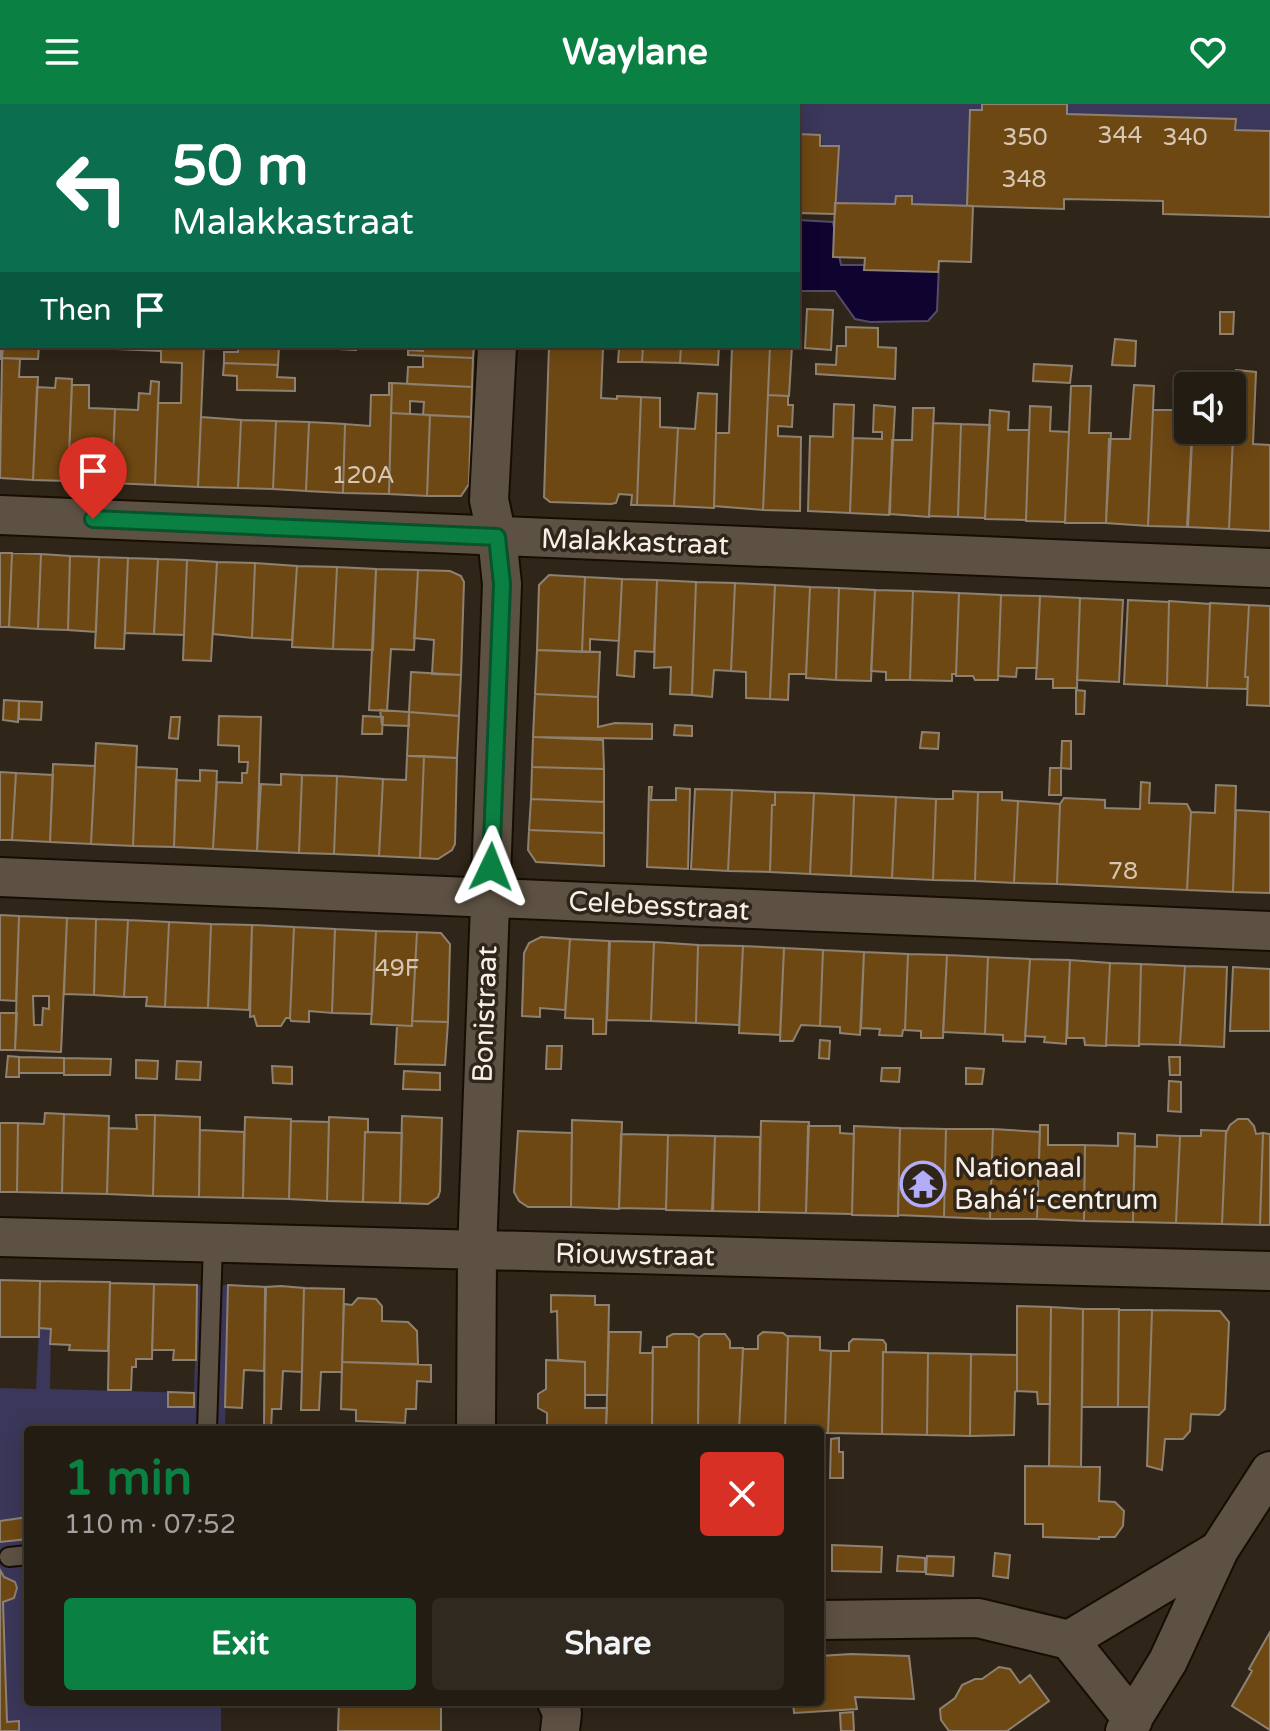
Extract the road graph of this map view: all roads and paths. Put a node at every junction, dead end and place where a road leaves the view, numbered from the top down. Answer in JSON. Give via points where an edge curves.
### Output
{"nodes":[{"id":1,"x":497,"y":348,"type":"edge"},
{"id":2,"x":0,"y":515,"type":"edge"},
{"id":3,"x":497,"y":537,"type":"junction"},
{"id":4,"x":1270,"y":568,"type":"edge"},
{"id":5,"x":0,"y":877,"type":"edge"},
{"id":6,"x":490,"y":898,"type":"junction"},
{"id":7,"x":1270,"y":931,"type":"edge"},
{"id":8,"x":0,"y":1237,"type":"edge"},
{"id":9,"x":213,"y":1243,"type":"junction"},
{"id":10,"x":477,"y":1251,"type":"junction"},
{"id":11,"x":1270,"y":1271,"type":"edge"},
{"id":12,"x":207,"y":1426,"type":"edge"},
{"id":13,"x":476,"y":1426,"type":"edge"},
{"id":14,"x":1270,"y":1471,"type":"edge"},
{"id":15,"x":1219,"y":1550,"type":"junction"},
{"id":16,"x":24,"y":1555,"type":"edge"},
{"id":17,"x":9,"y":1557,"type":"dead end"},
{"id":18,"x":824,"y":1620,"type":"edge"},
{"id":19,"x":1069,"y":1640,"type":"junction"},
{"id":20,"x":1129,"y":1725,"type":"edge"}],
"edges":[{"from":1,"to":3,"type":"street","name":"Bonistraat","via":[[489,500]]},
{"from":2,"to":3,"type":"street","name":"Malakkastraat"},
{"from":3,"to":4,"type":"street","name":"Malakkastraat"},
{"from":3,"to":6,"type":"street","name":"Bonistraat","via":[[502,584]]},
{"from":5,"to":6,"type":"street","name":"Celebesstraat"},
{"from":6,"to":7,"type":"street","name":"Celebesstraat"},
{"from":6,"to":10,"type":"street","name":"Bonistraat"},
{"from":8,"to":9,"type":"street","name":"Riouwstraat"},
{"from":9,"to":10,"type":"street","name":"Riouwstraat"},
{"from":9,"to":12,"type":"lane"},
{"from":10,"to":11,"type":"street","name":"Riouwstraat"},
{"from":10,"to":13,"type":"street","name":"Bonistraat"},
{"from":14,"to":15,"type":"street"},
{"from":15,"to":19,"type":"street"},
{"from":15,"to":20,"type":"street","via":[[1168,1661]]},
{"from":16,"to":17,"type":"lane"},
{"from":18,"to":19,"type":"street","via":[[978,1618]]},
{"from":19,"to":20,"type":"street"}]}
